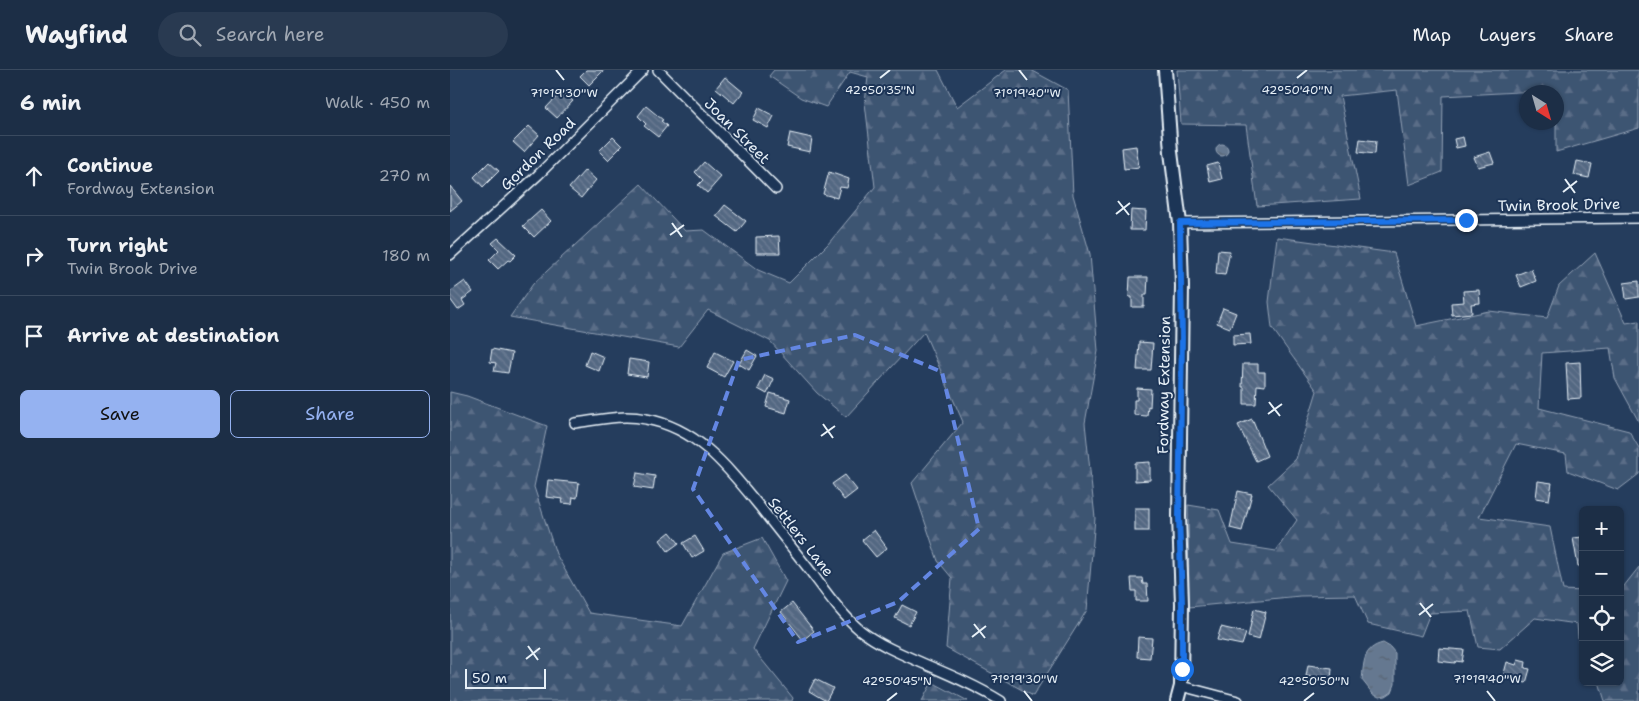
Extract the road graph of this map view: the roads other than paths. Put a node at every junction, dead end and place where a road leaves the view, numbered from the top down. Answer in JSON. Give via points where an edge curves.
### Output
{"nodes":[{"id":1,"x":643,"y":70,"type":"edge"},
{"id":2,"x":658,"y":70,"type":"edge"},
{"id":3,"x":1164,"y":70,"type":"edge"},
{"id":4,"x":776,"y":189,"type":"dead end"},
{"id":5,"x":1639,"y":218,"type":"edge"},
{"id":6,"x":1180,"y":223,"type":"junction"},
{"id":7,"x":450,"y":255,"type":"edge"},
{"id":8,"x":575,"y":423,"type":"dead end"},
{"id":9,"x":1182,"y":686,"type":"junction"},
{"id":10,"x":1001,"y":701,"type":"edge"},
{"id":11,"x":1177,"y":701,"type":"edge"},
{"id":12,"x":1238,"y":701,"type":"edge"}],
"edges":[{"from":1,"to":7,"type":"street","name":"Gordon Road","via":[[538,175]]},
{"from":2,"to":4,"type":"street","name":"Joan Street"},
{"from":3,"to":6,"type":"street","name":"Fordway Extension"},
{"from":5,"to":6,"type":"street","name":"Twin Brook Drive"},
{"from":6,"to":9,"type":"street","name":"Fordway Extension"},
{"from":8,"to":10,"type":"street","name":"Settlers Lane","via":[[621,417],[646,419],[692,437],[730,471],[833,601],[861,630],[893,650],[974,685]]},
{"from":9,"to":11,"type":"street","name":"Fordway Extension"},
{"from":9,"to":12,"type":"street"}]}
